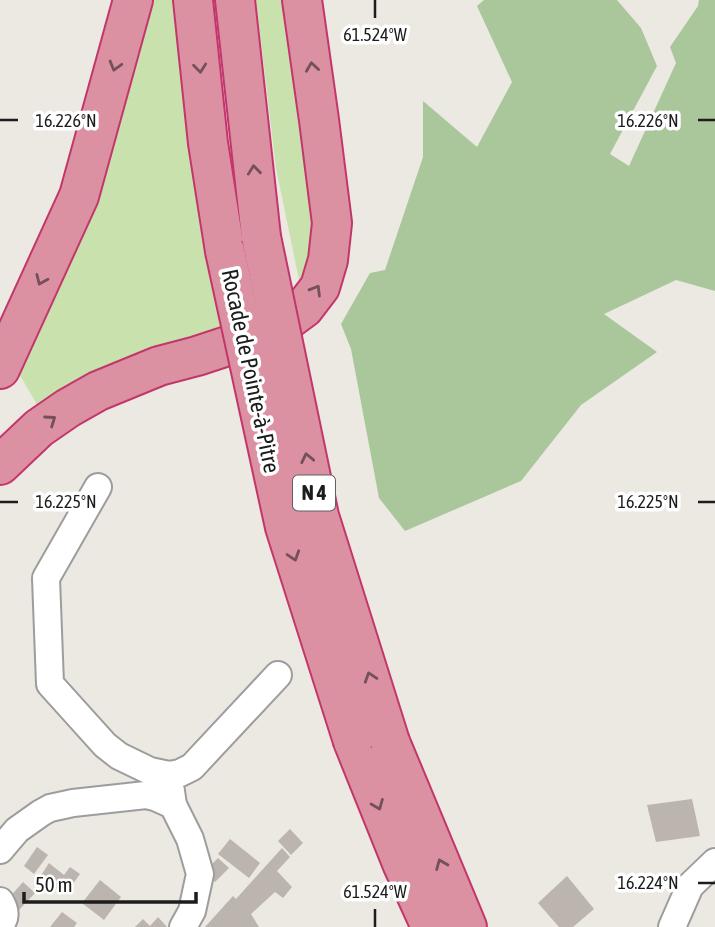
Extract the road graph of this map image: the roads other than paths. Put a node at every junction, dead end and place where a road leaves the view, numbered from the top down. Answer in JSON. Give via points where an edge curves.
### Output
{"nodes":[{"id":1,"x":133,"y":0,"type":"edge"},
{"id":2,"x":193,"y":0,"type":"edge"},
{"id":3,"x":235,"y":0,"type":"edge"},
{"id":4,"x":302,"y":0,"type":"edge"},
{"id":5,"x":0,"y":369,"type":"edge"},
{"id":6,"x":0,"y":465,"type":"edge"},
{"id":7,"x":98,"y":487,"type":"dead end"},
{"id":8,"x":278,"y":675,"type":"dead end"},
{"id":9,"x":372,"y":741,"type":"junction"},
{"id":10,"x":169,"y":775,"type":"junction"},
{"id":11,"x":173,"y":805,"type":"junction"},
{"id":12,"x":0,"y":850,"type":"edge"},
{"id":13,"x":715,"y":862,"type":"edge"},
{"id":14,"x":0,"y":901,"type":"edge"},
{"id":15,"x":0,"y":925,"type":"edge"},
{"id":16,"x":183,"y":927,"type":"edge"},
{"id":17,"x":431,"y":927,"type":"edge"},
{"id":18,"x":467,"y":927,"type":"edge"},
{"id":19,"x":672,"y":927,"type":"edge"}],
"edges":[{"from":1,"to":5,"type":"highway","one_way":true,"via":[[79,196]]},
{"from":2,"to":9,"type":"highway","name":"Rocade de Pointe-à-Pitre","number":"N 4","one_way":true,"bridge":true,"via":[[225,251],[285,527]]},
{"from":9,"to":3,"type":"highway","name":"Rocade de Pointe-à-Pitre","number":"N 4","one_way":true,"bridge":true,"via":[[261,237]]},
{"from":6,"to":4,"type":"highway","one_way":true,"via":[[39,428],[98,391],[159,366],[273,331],[304,308],[320,287],[332,223]]},
{"from":7,"to":10,"type":"street","via":[[46,578],[50,684],[119,756]]},
{"from":8,"to":10,"type":"street","via":[[192,767]]},
{"from":9,"to":17,"type":"highway","name":"Rocade de Pointe-à-Pitre","number":"N 4","one_way":true,"via":[[402,863]]},
{"from":18,"to":9,"type":"highway","name":"Rocade de Pointe-à-Pitre","number":"N 4","one_way":true},
{"from":10,"to":11,"type":"street"},
{"from":11,"to":12,"type":"street","via":[[146,795],[59,805],[16,830]]},
{"from":11,"to":16,"type":"street","via":[[200,874],[192,911]]},
{"from":13,"to":19,"type":"street","via":[[690,886]]},
{"from":14,"to":15,"type":"street","via":[[5,916]]}]}
